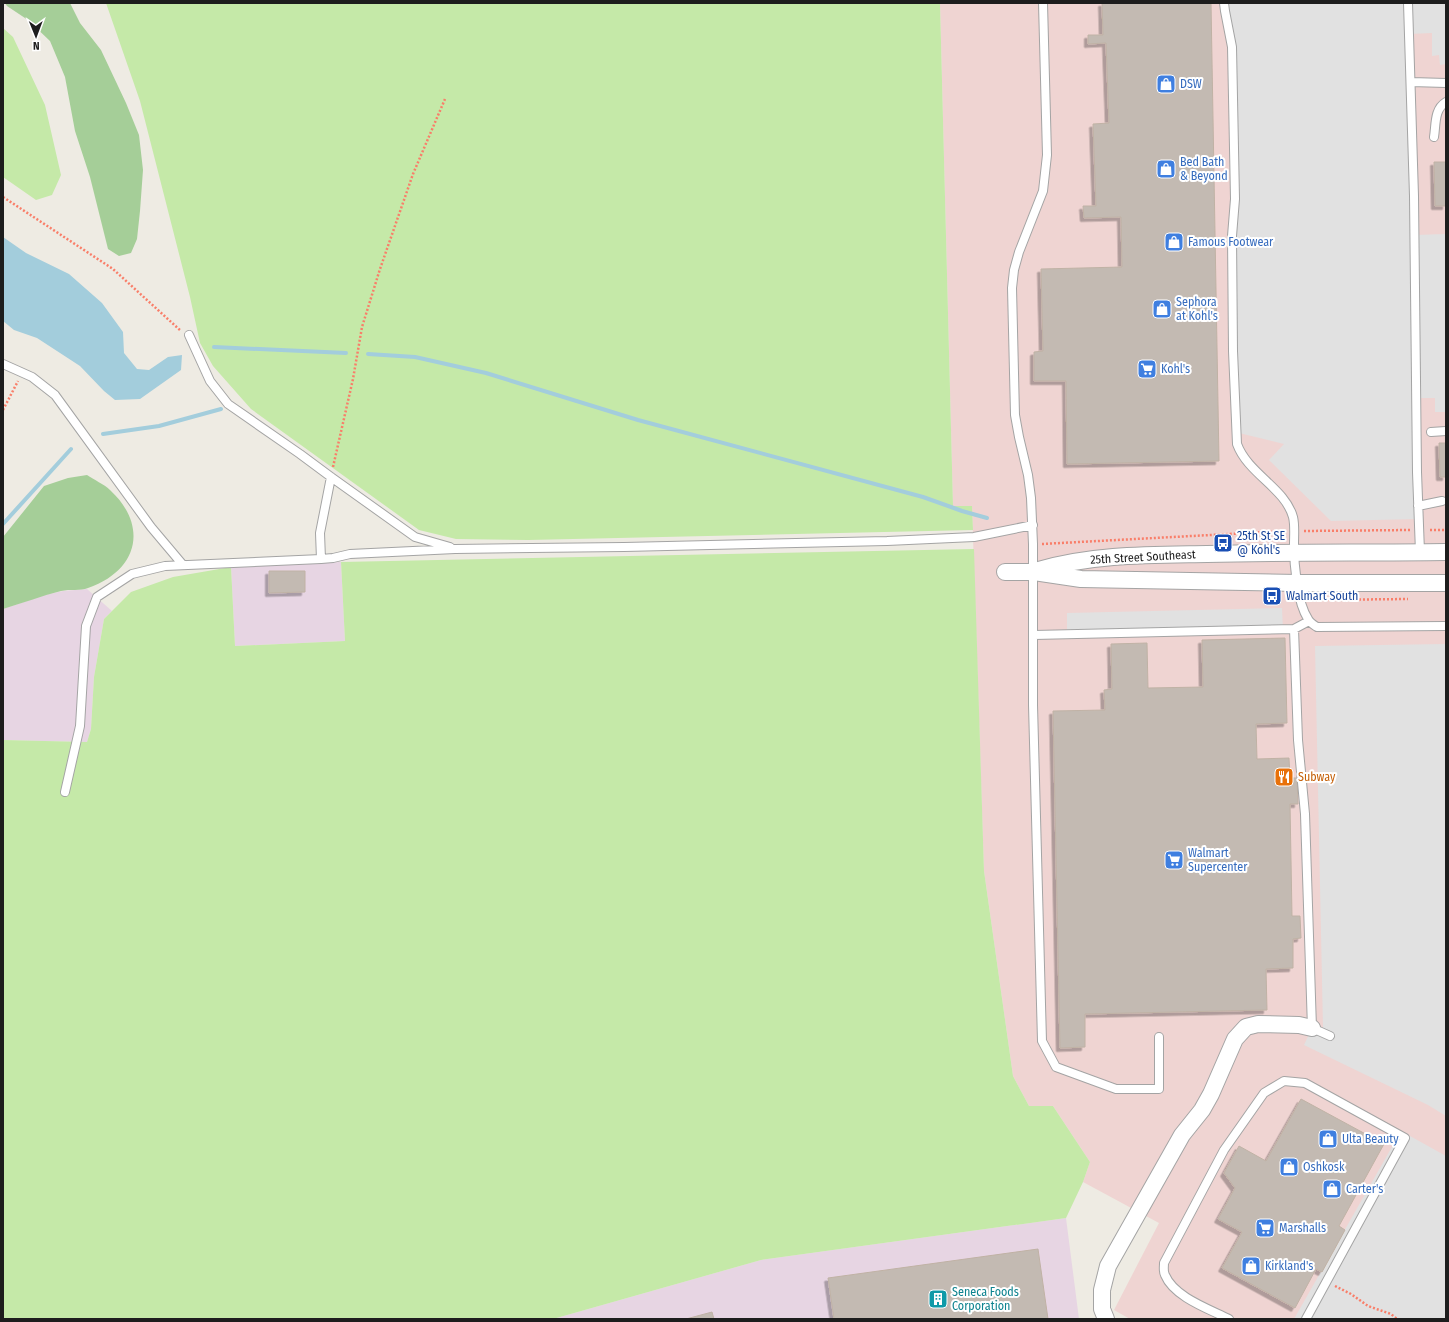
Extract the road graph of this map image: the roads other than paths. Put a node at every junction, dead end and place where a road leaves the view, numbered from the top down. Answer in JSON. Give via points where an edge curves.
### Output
{"nodes":[{"id":1,"x":1043,"y":3,"type":"edge"},
{"id":2,"x":1224,"y":3,"type":"edge"},
{"id":3,"x":1408,"y":3,"type":"edge"},
{"id":4,"x":1412,"y":82,"type":"junction"},
{"id":5,"x":1446,"y":83,"type":"edge"},
{"id":6,"x":1446,"y":102,"type":"edge"},
{"id":7,"x":1434,"y":137,"type":"dead end"},
{"id":8,"x":189,"y":335,"type":"road end"},
{"id":9,"x":3,"y":364,"type":"edge"},
{"id":10,"x":1431,"y":432,"type":"dead end"},
{"id":11,"x":1446,"y":432,"type":"edge"},
{"id":12,"x":330,"y":477,"type":"junction"},
{"id":13,"x":1442,"y":501,"type":"dead end"},
{"id":14,"x":1418,"y":506,"type":"junction"},
{"id":15,"x":1033,"y":525,"type":"junction"},
{"id":16,"x":455,"y":549,"type":"junction"},
{"id":17,"x":1294,"y":552,"type":"junction"},
{"id":18,"x":1420,"y":552,"type":"junction"},
{"id":19,"x":1446,"y":552,"type":"edge"},
{"id":20,"x":321,"y":559,"type":"junction"},
{"id":21,"x":183,"y":565,"type":"junction"},
{"id":22,"x":1005,"y":572,"type":"dead end"},
{"id":23,"x":1034,"y":572,"type":"junction"},
{"id":24,"x":1298,"y":583,"type":"junction"},
{"id":25,"x":1446,"y":583,"type":"edge"},
{"id":26,"x":1309,"y":621,"type":"junction"},
{"id":27,"x":1446,"y":626,"type":"edge"},
{"id":28,"x":1294,"y":629,"type":"junction"},
{"id":29,"x":1034,"y":635,"type":"junction"},
{"id":30,"x":65,"y":792,"type":"dead end"},
{"id":31,"x":1312,"y":1028,"type":"junction"},
{"id":32,"x":1330,"y":1036,"type":"dead end"},
{"id":33,"x":1159,"y":1037,"type":"dead end"},
{"id":34,"x":1106,"y":1319,"type":"edge"},
{"id":35,"x":1229,"y":1319,"type":"edge"},
{"id":36,"x":1306,"y":1319,"type":"edge"}],
"edges":[{"from":1,"to":15,"type":"lane","via":[[1046,171],[1043,191],[1019,252],[1012,288],[1016,415],[1028,475]]},
{"from":2,"to":17,"type":"lane","via":[[1232,47],[1235,199],[1232,236],[1232,344],[1237,444],[1251,467],[1289,507],[1293,518]]},
{"from":3,"to":4,"type":"lane"},
{"from":4,"to":5,"type":"lane"},
{"from":4,"to":14,"type":"lane"},
{"from":6,"to":7,"type":"lane","via":[[1438,110]]},
{"from":8,"to":12,"type":"lane","via":[[210,381],[228,404]]},
{"from":9,"to":21,"type":"lane","via":[[32,377],[55,395],[151,526]]},
{"from":10,"to":11,"type":"lane"},
{"from":12,"to":16,"type":"lane","via":[[415,537]]},
{"from":12,"to":20,"type":"lane","via":[[320,533]]},
{"from":13,"to":14,"type":"lane"},
{"from":14,"to":18,"type":"lane"},
{"from":15,"to":16,"type":"lane","via":[[974,537],[895,541]]},
{"from":15,"to":23,"type":"lane"},
{"from":16,"to":20,"type":"lane","via":[[350,554]]},
{"from":17,"to":18,"type":"street","name":"25th Street Southeast"},
{"from":17,"to":23,"type":"street","name":"25th Street Southeast","via":[[1169,554],[1080,560]]},
{"from":17,"to":24,"type":"lane"},
{"from":18,"to":19,"type":"street","name":"25th Street Southeast"},
{"from":20,"to":21,"type":"lane"},
{"from":21,"to":30,"type":"lane","via":[[165,566],[132,574],[98,597],[86,626],[80,726]]},
{"from":22,"to":23,"type":"street","name":"25th Street Southeast"},
{"from":23,"to":24,"type":"street","name":"25th Street Southeast","via":[[1081,579]]},
{"from":23,"to":29,"type":"lane"},
{"from":24,"to":25,"type":"street","name":"25th Street Southeast"},
{"from":24,"to":26,"type":"lane","via":[[1300,600]]},
{"from":26,"to":27,"type":"lane","via":[[1317,627]]},
{"from":26,"to":28,"type":"lane"},
{"from":28,"to":29,"type":"lane"},
{"from":28,"to":31,"type":"lane","via":[[1298,740],[1305,814]]},
{"from":29,"to":33,"type":"lane","via":[[1033,705],[1042,1041],[1056,1067],[1116,1089],[1159,1088]]},
{"from":31,"to":32,"type":"lane"},
{"from":31,"to":34,"type":"street","via":[[1299,1025],[1258,1024],[1246,1027],[1235,1039],[1211,1094],[1182,1135],[1108,1266],[1102,1290],[1102,1309]]},
{"from":35,"to":36,"type":"lane","via":[[1179,1292],[1169,1283],[1164,1273],[1164,1263],[1224,1150],[1264,1093],[1284,1081],[1305,1083],[1405,1138]]}]}
